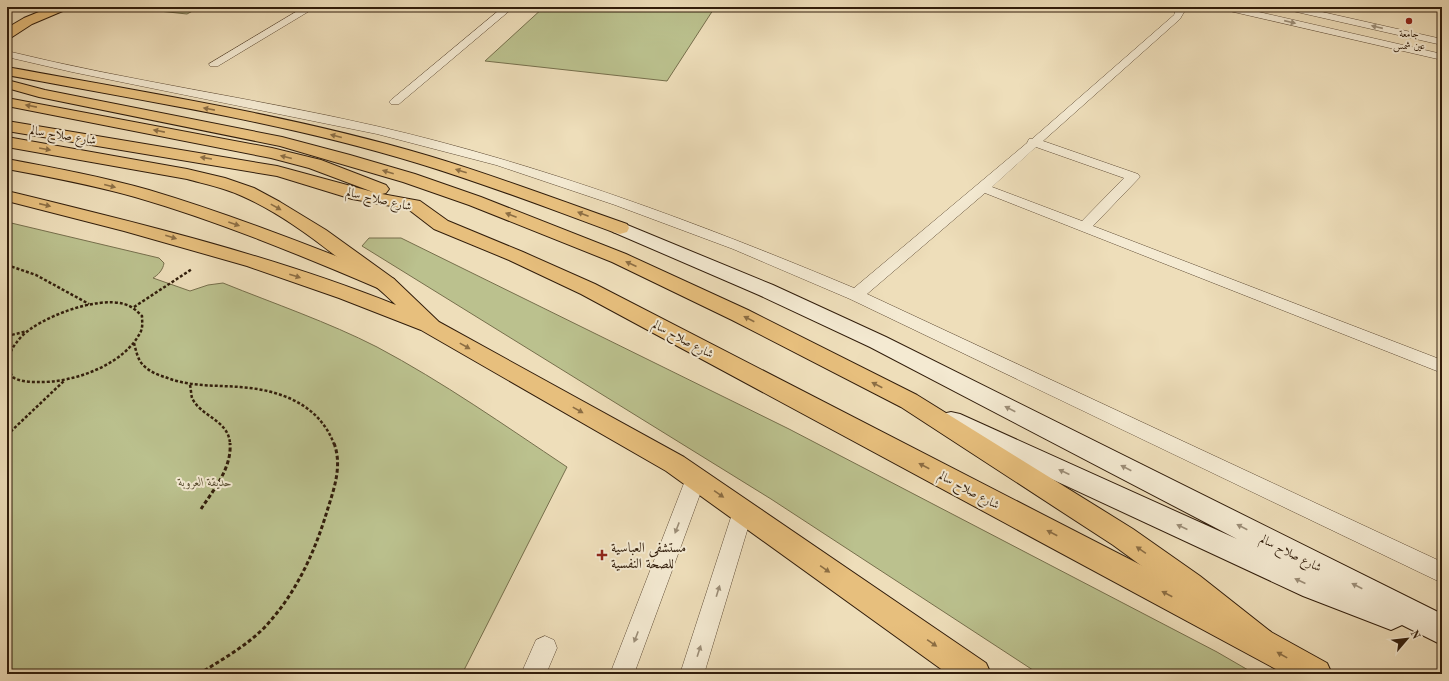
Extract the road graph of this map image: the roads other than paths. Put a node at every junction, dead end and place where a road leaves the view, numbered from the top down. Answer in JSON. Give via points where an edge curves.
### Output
{"nodes":[{"id":1,"x":34,"y":7,"type":"edge"},
{"id":2,"x":61,"y":7,"type":"edge"},
{"id":3,"x":312,"y":7,"type":"edge"},
{"id":4,"x":509,"y":7,"type":"edge"},
{"id":5,"x":1182,"y":7,"type":"edge"},
{"id":6,"x":1225,"y":7,"type":"edge"},
{"id":7,"x":1288,"y":7,"type":"edge"},
{"id":8,"x":1244,"y":9,"type":"edge"},
{"id":9,"x":20,"y":11,"type":"dead end"},
{"id":10,"x":7,"y":34,"type":"edge"},
{"id":11,"x":1442,"y":42,"type":"edge"},
{"id":12,"x":7,"y":54,"type":"edge"},
{"id":13,"x":1442,"y":57,"type":"edge"},
{"id":14,"x":214,"y":64,"type":"dead end"},
{"id":15,"x":7,"y":71,"type":"edge"},
{"id":16,"x":7,"y":84,"type":"edge"},
{"id":17,"x":7,"y":102,"type":"edge"},
{"id":18,"x":395,"y":102,"type":"dead end"},
{"id":19,"x":7,"y":126,"type":"edge"},
{"id":20,"x":7,"y":142,"type":"edge"},
{"id":21,"x":1033,"y":142,"type":"junction"},
{"id":22,"x":7,"y":164,"type":"edge"},
{"id":23,"x":983,"y":188,"type":"junction"},
{"id":24,"x":7,"y":196,"type":"edge"},
{"id":25,"x":414,"y":205,"type":"junction"},
{"id":26,"x":1084,"y":227,"type":"junction"},
{"id":27,"x":620,"y":228,"type":"joint"},
{"id":28,"x":387,"y":284,"type":"junction"},
{"id":29,"x":856,"y":295,"type":"junction"},
{"id":30,"x":431,"y":327,"type":"junction"},
{"id":31,"x":1442,"y":367,"type":"edge"},
{"id":32,"x":909,"y":401,"type":"junction"},
{"id":33,"x":696,"y":478,"type":"junction"},
{"id":34,"x":743,"y":511,"type":"junction"},
{"id":35,"x":1442,"y":573,"type":"edge"},
{"id":36,"x":1442,"y":630,"type":"edge"},
{"id":37,"x":1260,"y":643,"type":"junction"},
{"id":38,"x":545,"y":648,"type":"dead end"},
{"id":39,"x":534,"y":674,"type":"edge"},
{"id":40,"x":622,"y":674,"type":"edge"},
{"id":41,"x":692,"y":674,"type":"edge"},
{"id":42,"x":975,"y":674,"type":"edge"},
{"id":43,"x":1316,"y":674,"type":"edge"}],
"edges":[{"from":1,"to":9,"type":"highway"},
{"from":2,"to":10,"type":"highway","via":[[28,21]]},
{"from":3,"to":14,"type":"lane"},
{"from":4,"to":18,"type":"lane"},
{"from":5,"to":21,"type":"lane","via":[[1177,17]]},
{"from":6,"to":8,"type":"lane"},
{"from":11,"to":7,"type":"lane","one_way":true},
{"from":8,"to":13,"type":"lane","one_way":true},
{"from":12,"to":29,"type":"lane","via":[[376,130],[521,168],[598,192],[679,222]]},
{"from":27,"to":15,"type":"highway","one_way":true,"via":[[484,179],[338,136]]},
{"from":32,"to":16,"type":"highway","one_way":true,"via":[[698,294],[587,245],[408,178],[282,142],[38,93]]},
{"from":25,"to":17,"type":"highway","one_way":true,"via":[[389,192],[334,171],[272,153]]},
{"from":25,"to":19,"type":"highway","name":"شارع صلاح سالم","one_way":true,"via":[[358,195],[277,171]]},
{"from":20,"to":28,"type":"highway","name":"شارع صلاح سالم","one_way":true,"via":[[187,174],[248,192],[319,234]]},
{"from":21,"to":23,"type":"lane"},
{"from":21,"to":26,"type":"lane","via":[[1133,177]]},
{"from":22,"to":28,"type":"highway","one_way":true,"via":[[72,176],[141,194],[270,237]]},
{"from":23,"to":26,"type":"lane"},
{"from":23,"to":29,"type":"lane"},
{"from":24,"to":30,"type":"highway","one_way":true,"via":[[217,251],[336,289]]},
{"from":37,"to":25,"type":"highway","name":"شارع صلاح سالم","one_way":true,"via":[[588,289],[441,225]]},
{"from":26,"to":31,"type":"lane"},
{"from":36,"to":27,"type":"main road","name":"شارع صلاح سالم","one_way":true,"via":[[878,342],[766,290]]},
{"from":28,"to":30,"type":"highway","name":"شارع صلاح سالم"},
{"from":29,"to":35,"type":"lane"},
{"from":30,"to":33,"type":"highway","name":"شارع صلاح سالم","one_way":true},
{"from":36,"to":32,"type":"main road","one_way":true,"via":[[1380,613],[1313,587]]},
{"from":37,"to":32,"type":"highway","one_way":true,"via":[[1190,586],[1123,537]]},
{"from":33,"to":34,"type":"highway","name":"شارع صلاح سالم","one_way":true},
{"from":33,"to":40,"type":"lane","one_way":true},
{"from":41,"to":34,"type":"lane","one_way":true},
{"from":34,"to":42,"type":"highway","name":"شارع صلاح سالم","one_way":true},
{"from":43,"to":37,"type":"highway","name":"شارع صلاح سالم","one_way":true},
{"from":38,"to":39,"type":"lane"}]}
